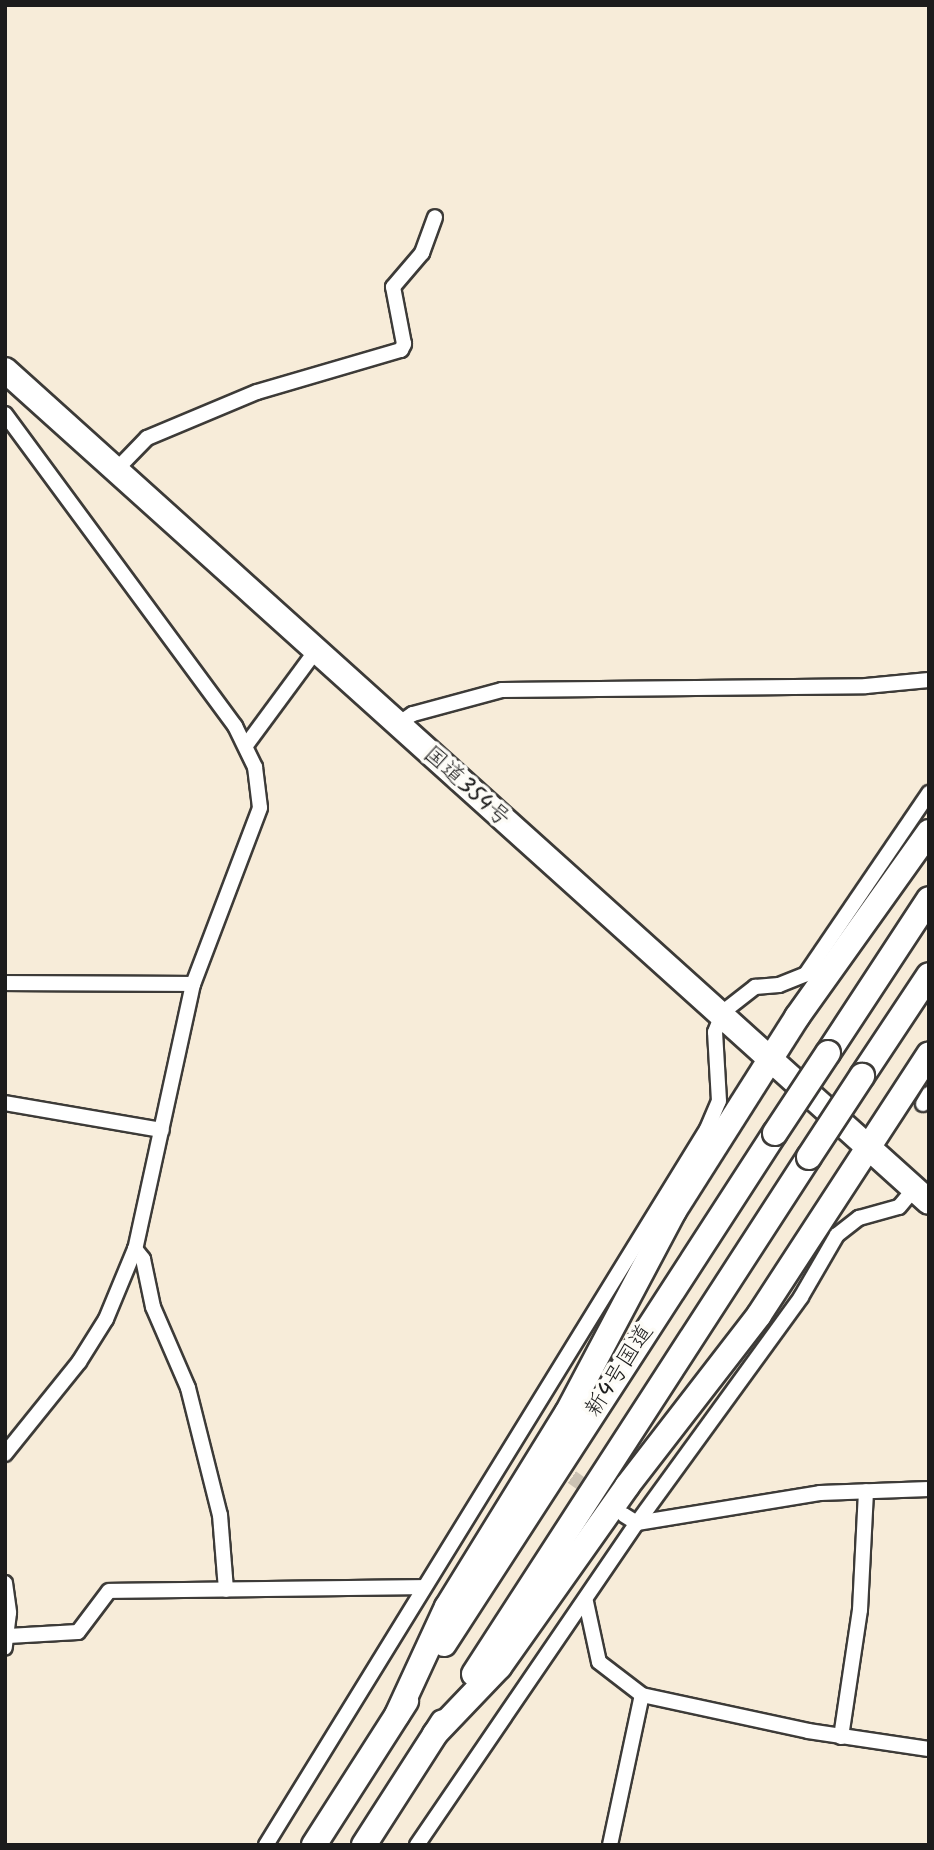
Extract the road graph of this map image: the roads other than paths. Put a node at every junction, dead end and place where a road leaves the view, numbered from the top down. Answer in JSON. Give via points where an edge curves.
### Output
{"nodes":[{"id":1,"x":435,"y":216,"type":"dead end"},
{"id":2,"x":5,"y":370,"type":"edge"},
{"id":3,"x":5,"y":414,"type":"edge"},
{"id":4,"x":117,"y":469,"type":"junction"},
{"id":5,"x":317,"y":649,"type":"junction"},
{"id":6,"x":929,"y":680,"type":"edge"},
{"id":7,"x":397,"y":725,"type":"junction"},
{"id":8,"x":247,"y":744,"type":"junction"},
{"id":9,"x":929,"y":793,"type":"edge"},
{"id":10,"x":929,"y":832,"type":"edge"},
{"id":11,"x":929,"y":899,"type":"edge"},
{"id":12,"x":929,"y":975,"type":"edge"},
{"id":13,"x":5,"y":983,"type":"edge"},
{"id":14,"x":193,"y":984,"type":"junction"},
{"id":15,"x":723,"y":1012,"type":"junction"},
{"id":16,"x":929,"y":1054,"type":"edge"},
{"id":17,"x":773,"y":1056,"type":"junction"},
{"id":18,"x":5,"y":1102,"type":"edge"},
{"id":19,"x":162,"y":1130,"type":"junction"},
{"id":20,"x":872,"y":1146,"type":"junction"},
{"id":21,"x":922,"y":1195,"type":"edge"},
{"id":22,"x":135,"y":1249,"type":"junction"},
{"id":23,"x":5,"y":1454,"type":"edge"},
{"id":24,"x":929,"y":1489,"type":"edge"},
{"id":25,"x":866,"y":1492,"type":"junction"},
{"id":26,"x":631,"y":1519,"type":"junction"},
{"id":27,"x":5,"y":1583,"type":"edge"},
{"id":28,"x":423,"y":1587,"type":"junction"},
{"id":29,"x":226,"y":1590,"type":"junction"},
{"id":30,"x":586,"y":1602,"type":"junction"},
{"id":31,"x":7,"y":1642,"type":"edge"},
{"id":32,"x":642,"y":1695,"type":"junction"},
{"id":33,"x":397,"y":1715,"type":"junction"},
{"id":34,"x":435,"y":1734,"type":"junction"},
{"id":35,"x":841,"y":1737,"type":"junction"},
{"id":36,"x":929,"y":1749,"type":"edge"},
{"id":37,"x":266,"y":1845,"type":"edge"},
{"id":38,"x":314,"y":1845,"type":"edge"},
{"id":39,"x":364,"y":1845,"type":"edge"},
{"id":40,"x":417,"y":1845,"type":"edge"},
{"id":41,"x":610,"y":1845,"type":"edge"}],
"edges":[{"from":1,"to":4,"type":"street","via":[[422,253],[393,287],[404,344],[401,350],[231,403],[147,438]]},
{"from":2,"to":4,"type":"highway","name":"国道354号"},
{"from":3,"to":8,"type":"street"},
{"from":4,"to":5,"type":"highway","name":"国道354号"},
{"from":5,"to":7,"type":"highway","name":"国道354号"},
{"from":5,"to":8,"type":"street"},
{"from":6,"to":7,"type":"street","via":[[866,686],[502,690],[414,714]]},
{"from":7,"to":15,"type":"highway","name":"国道354号"},
{"from":8,"to":14,"type":"street","via":[[260,784],[260,808]]},
{"from":9,"to":15,"type":"street","via":[[806,974],[787,983],[755,987]]},
{"from":10,"to":17,"type":"highway"},
{"from":11,"to":33,"type":"highway","name":"新4号国道","bridge":true},
{"from":12,"to":34,"type":"highway","name":"新4号国道","bridge":true},
{"from":13,"to":14,"type":"street"},
{"from":14,"to":19,"type":"street"},
{"from":15,"to":17,"type":"highway","name":"国道354号"},
{"from":15,"to":28,"type":"street","via":[[715,1032],[720,1090],[716,1113],[526,1443]]},
{"from":16,"to":20,"type":"highway"},
{"from":17,"to":20,"type":"highway","name":"国道354号"},
{"from":17,"to":33,"type":"highway","via":[[674,1211],[567,1413],[447,1607]]},
{"from":18,"to":19,"type":"street"},
{"from":19,"to":22,"type":"street"},
{"from":20,"to":21,"type":"highway","name":"国道354号"},
{"from":20,"to":34,"type":"highway","via":[[759,1315],[627,1486],[499,1667]]},
{"from":21,"to":26,"type":"street","via":[[859,1218],[836,1235],[802,1297]]},
{"from":22,"to":23,"type":"street","via":[[106,1319],[79,1362]]},
{"from":22,"to":29,"type":"street","via":[[143,1259],[153,1307],[188,1388],[220,1515]]},
{"from":24,"to":25,"type":"street"},
{"from":25,"to":26,"type":"street","via":[[820,1493]]},
{"from":25,"to":35,"type":"street","via":[[860,1610]]},
{"from":26,"to":30,"type":"street"},
{"from":27,"to":31,"type":"street"},
{"from":28,"to":29,"type":"street"},
{"from":28,"to":37,"type":"street"},
{"from":29,"to":31,"type":"street","via":[[109,1591],[78,1633]]},
{"from":30,"to":32,"type":"street","via":[[598,1662]]},
{"from":30,"to":40,"type":"street"},
{"from":32,"to":35,"type":"street"},
{"from":32,"to":41,"type":"street"},
{"from":33,"to":38,"type":"highway","name":"新4号国道"},
{"from":34,"to":39,"type":"highway","name":"新4号国道"},
{"from":35,"to":36,"type":"street"}]}
